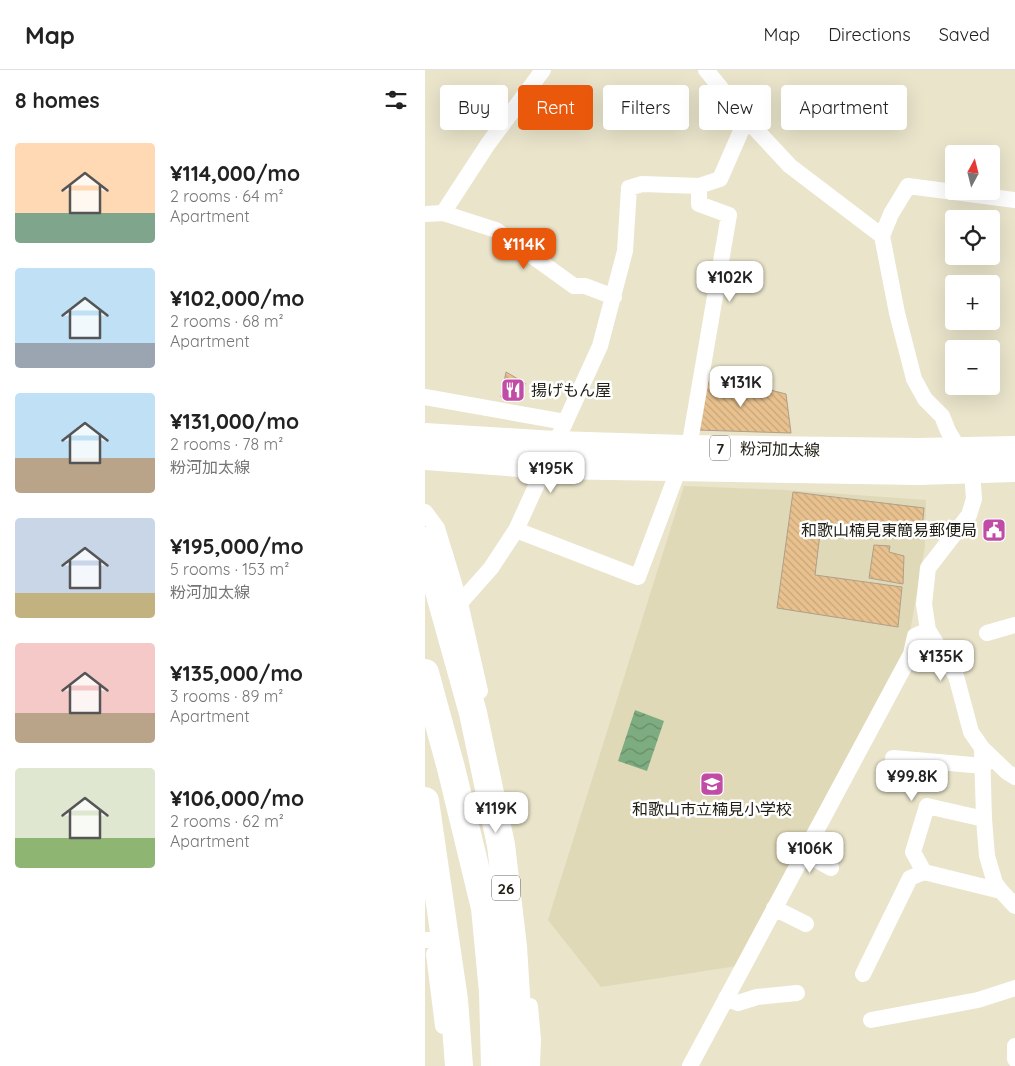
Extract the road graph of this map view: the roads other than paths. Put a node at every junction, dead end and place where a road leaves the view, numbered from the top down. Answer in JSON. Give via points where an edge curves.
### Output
{"nodes":[{"id":1,"x":543,"y":70,"type":"edge"},
{"id":2,"x":706,"y":70,"type":"edge"},
{"id":3,"x":718,"y":85,"type":"edge"},
{"id":4,"x":742,"y":130,"type":"edge"},
{"id":5,"x":756,"y":130,"type":"edge"},
{"id":6,"x":699,"y":186,"type":"junction"},
{"id":7,"x":1015,"y":200,"type":"edge"},
{"id":8,"x":443,"y":213,"type":"junction"},
{"id":9,"x":425,"y":214,"type":"edge"},
{"id":10,"x":882,"y":236,"type":"junction"},
{"id":11,"x":614,"y":297,"type":"junction"},
{"id":12,"x":425,"y":397,"type":"edge"},
{"id":13,"x":425,"y":436,"type":"edge"},
{"id":14,"x":556,"y":444,"type":"junction"},
{"id":15,"x":1015,"y":449,"type":"edge"},
{"id":16,"x":425,"y":458,"type":"edge"},
{"id":17,"x":681,"y":458,"type":"junction"},
{"id":18,"x":966,"y":461,"type":"junction"},
{"id":19,"x":1015,"y":469,"type":"edge"},
{"id":20,"x":425,"y":512,"type":"edge"},
{"id":21,"x":517,"y":530,"type":"junction"},
{"id":22,"x":425,"y":541,"type":"edge"},
{"id":23,"x":460,"y":603,"type":"junction"},
{"id":24,"x":1015,"y":625,"type":"edge"},
{"id":25,"x":928,"y":630,"type":"junction"},
{"id":26,"x":987,"y":632,"type":"dead end"},
{"id":27,"x":425,"y":673,"type":"edge"},
{"id":28,"x":982,"y":748,"type":"junction"},
{"id":29,"x":893,"y":758,"type":"dead end"},
{"id":30,"x":984,"y":766,"type":"junction"},
{"id":31,"x":451,"y":768,"type":"junction"},
{"id":32,"x":1015,"y":777,"type":"edge"},
{"id":33,"x":425,"y":801,"type":"edge"},
{"id":34,"x":984,"y":819,"type":"junction"},
{"id":35,"x":804,"y":853,"type":"junction"},
{"id":36,"x":831,"y":868,"type":"dead end"},
{"id":37,"x":924,"y":872,"type":"junction"},
{"id":38,"x":1001,"y":892,"type":"junction"},
{"id":39,"x":425,"y":896,"type":"edge"},
{"id":40,"x":1015,"y":906,"type":"edge"},
{"id":41,"x":774,"y":908,"type":"junction"},
{"id":42,"x":806,"y":924,"type":"dead end"},
{"id":43,"x":428,"y":940,"type":"edge"},
{"id":44,"x":863,"y":974,"type":"dead end"},
{"id":45,"x":1015,"y":988,"type":"edge"},
{"id":46,"x":797,"y":993,"type":"dead end"},
{"id":47,"x":726,"y":998,"type":"junction"},
{"id":48,"x":871,"y":1020,"type":"dead end"},
{"id":49,"x":1015,"y":1046,"type":"edge"},
{"id":50,"x":1015,"y":1059,"type":"edge"},
{"id":51,"x":446,"y":1066,"type":"edge"},
{"id":52,"x":459,"y":1066,"type":"edge"},
{"id":53,"x":481,"y":1066,"type":"edge"},
{"id":54,"x":495,"y":1066,"type":"edge"},
{"id":55,"x":517,"y":1066,"type":"edge"},
{"id":56,"x":532,"y":1066,"type":"edge"},
{"id":57,"x":689,"y":1066,"type":"edge"}],
"edges":[{"from":1,"to":8,"type":"street","via":[[488,144]]},
{"from":2,"to":3,"type":"street"},
{"from":4,"to":6,"type":"street","via":[[720,179]]},
{"from":5,"to":10,"type":"street","via":[[790,166]]},
{"from":6,"to":11,"type":"street","via":[[642,184],[629,188],[625,251]]},
{"from":6,"to":17,"type":"street","via":[[699,204],[729,215],[691,436]]},
{"from":7,"to":10,"type":"street","via":[[908,186]]},
{"from":8,"to":9,"type":"street"},
{"from":8,"to":11,"type":"street","via":[[496,230],[574,286],[585,286]]},
{"from":10,"to":18,"type":"street","via":[[914,379],[925,399],[942,416]]},
{"from":11,"to":14,"type":"street","via":[[600,346]]},
{"from":12,"to":14,"type":"street"},
{"from":13,"to":14,"type":"main road","name":"粉河加太線","number":"7"},
{"from":14,"to":16,"type":"main road","name":"粉河加太線","number":"7"},
{"from":14,"to":17,"type":"main road","name":"粉河加太線","number":"7"},
{"from":14,"to":21,"type":"street"},
{"from":15,"to":18,"type":"main road","name":"粉河加太線","number":"7"},
{"from":17,"to":18,"type":"main road","name":"粉河加太線","number":"7","via":[[919,451]]},
{"from":17,"to":21,"type":"street","via":[[638,577]]},
{"from":18,"to":19,"type":"main road","name":"粉河加太線","number":"7"},
{"from":18,"to":25,"type":"street","via":[[974,499],[969,515],[928,568],[923,604]]},
{"from":20,"to":23,"type":"street","via":[[437,528]]},
{"from":21,"to":23,"type":"street","via":[[491,568]]},
{"from":22,"to":55,"type":"highway","number":"26","via":[[473,714],[501,844],[513,947]]},
{"from":23,"to":56,"type":"street","via":[[515,852],[533,1040]]},
{"from":24,"to":26,"type":"street"},
{"from":25,"to":28,"type":"street","via":[[956,676],[971,732]]},
{"from":25,"to":35,"type":"street","via":[[915,636],[911,654]]},
{"from":27,"to":31,"type":"highway","number":"26"},
{"from":28,"to":30,"type":"street"},
{"from":28,"to":32,"type":"street"},
{"from":29,"to":30,"type":"street"},
{"from":30,"to":34,"type":"street"},
{"from":31,"to":53,"type":"highway","number":"26","via":[[471,916]]},
{"from":31,"to":54,"type":"highway","number":"26","via":[[485,908],[493,992]]},
{"from":33,"to":52,"type":"highway","via":[[454,1000]]},
{"from":34,"to":37,"type":"street","via":[[927,806],[913,852]]},
{"from":34,"to":38,"type":"street","via":[[987,856]]},
{"from":35,"to":36,"type":"street"},
{"from":35,"to":41,"type":"street"},
{"from":37,"to":38,"type":"street"},
{"from":37,"to":44,"type":"street","via":[[910,878]]},
{"from":38,"to":40,"type":"street"},
{"from":39,"to":43,"type":"street"},
{"from":41,"to":42,"type":"street"},
{"from":41,"to":47,"type":"street"},
{"from":43,"to":51,"type":"street","via":[[441,1009]]},
{"from":45,"to":48,"type":"street","via":[[978,1000]]},
{"from":46,"to":47,"type":"street","via":[[757,996],[739,1003]]},
{"from":47,"to":57,"type":"street"},
{"from":49,"to":50,"type":"street"}]}
